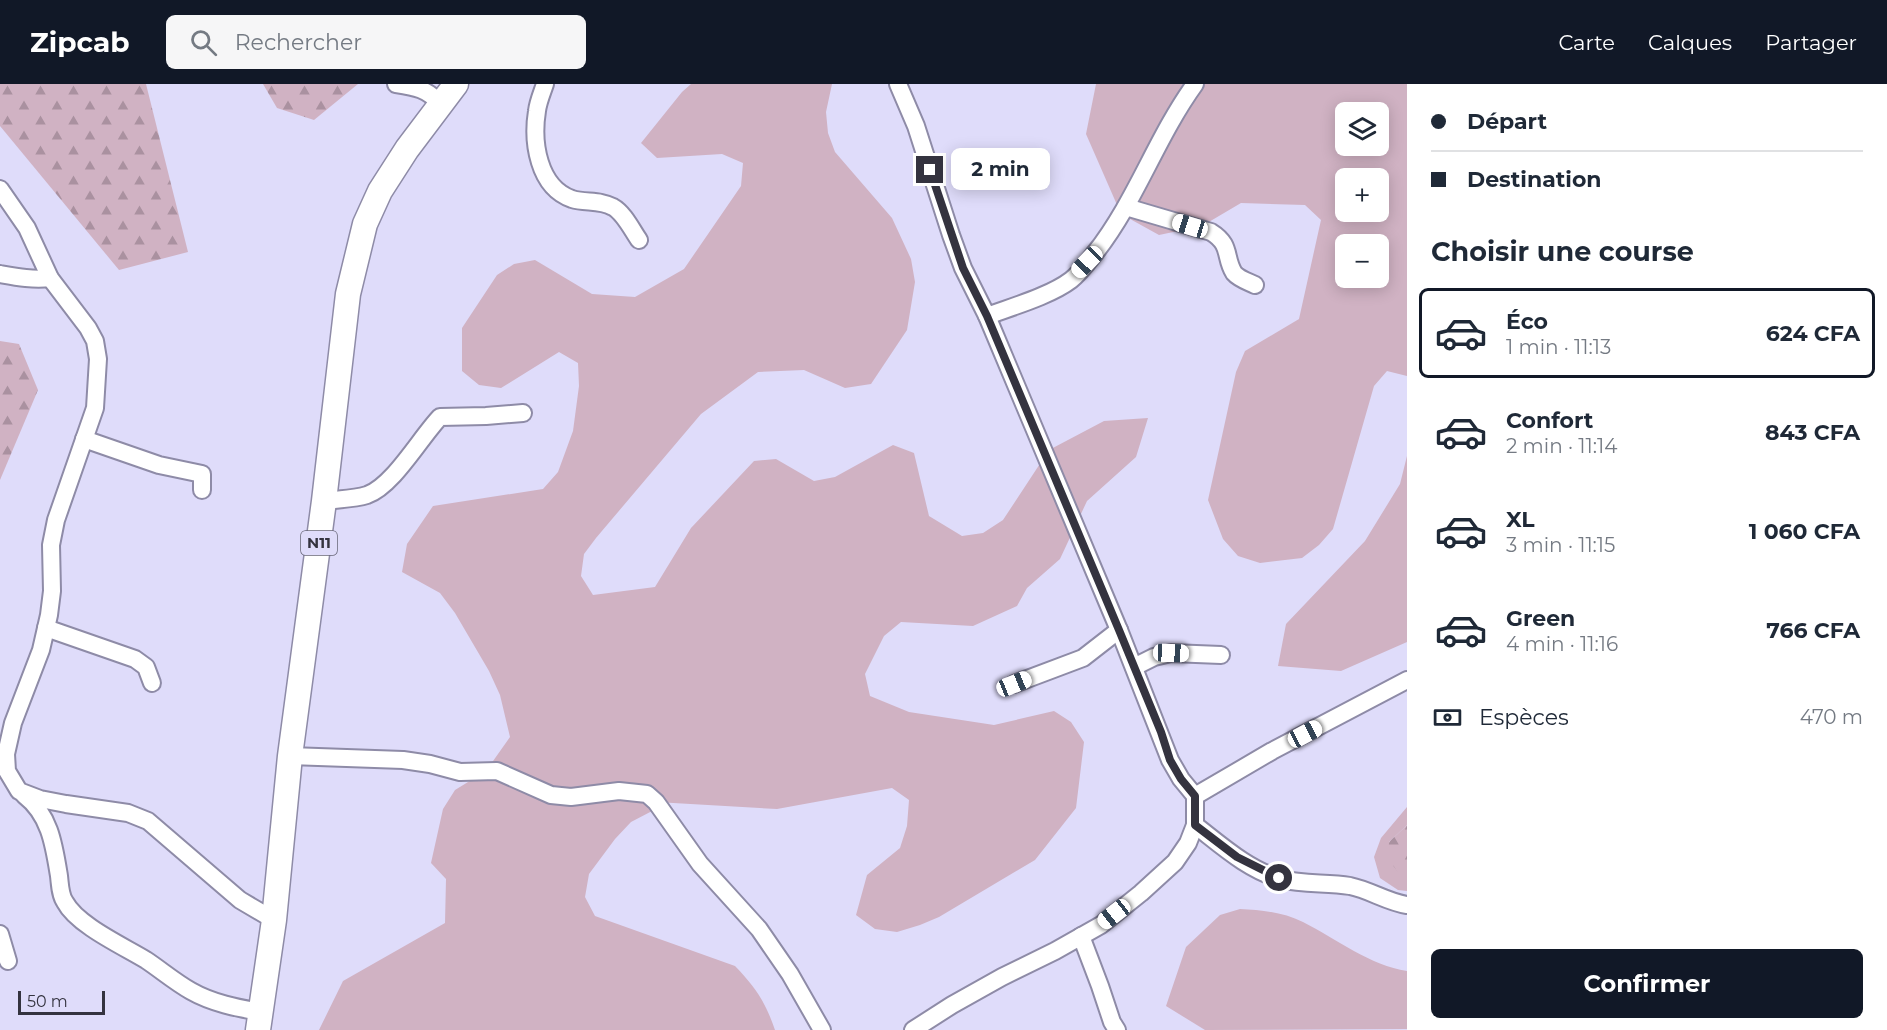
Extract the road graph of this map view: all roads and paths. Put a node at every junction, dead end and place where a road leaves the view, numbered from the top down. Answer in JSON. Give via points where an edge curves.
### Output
{"nodes":[{"id":1,"x":396,"y":84,"type":"edge"},
{"id":2,"x":456,"y":84,"type":"edge"},
{"id":3,"x":544,"y":84,"type":"edge"},
{"id":4,"x":897,"y":84,"type":"edge"},
{"id":5,"x":1195,"y":84,"type":"edge"},
{"id":6,"x":440,"y":104,"type":"junction"},
{"id":7,"x":0,"y":189,"type":"edge"},
{"id":8,"x":1126,"y":207,"type":"junction"},
{"id":9,"x":639,"y":240,"type":"dead end"},
{"id":10,"x":0,"y":274,"type":"edge"},
{"id":11,"x":50,"y":278,"type":"junction"},
{"id":12,"x":1256,"y":285,"type":"dead end"},
{"id":13,"x":987,"y":316,"type":"junction"},
{"id":14,"x":524,"y":413,"type":"dead end"},
{"id":15,"x":84,"y":439,"type":"junction"},
{"id":16,"x":202,"y":490,"type":"dead end"},
{"id":17,"x":324,"y":501,"type":"junction"},
{"id":18,"x":46,"y":628,"type":"junction"},
{"id":19,"x":1119,"y":630,"type":"junction"},
{"id":20,"x":1221,"y":655,"type":"dead end"},
{"id":21,"x":1134,"y":667,"type":"junction"},
{"id":22,"x":1407,"y":680,"type":"edge"},
{"id":23,"x":152,"y":683,"type":"dead end"},
{"id":24,"x":1014,"y":684,"type":"dead end"},
{"id":25,"x":290,"y":756,"type":"junction"},
{"id":26,"x":3,"y":775,"type":"edge"},
{"id":27,"x":19,"y":791,"type":"junction"},
{"id":28,"x":1195,"y":796,"type":"junction"},
{"id":29,"x":1195,"y":825,"type":"junction"},
{"id":30,"x":1407,"y":905,"type":"edge"},
{"id":31,"x":274,"y":920,"type":"junction"},
{"id":32,"x":0,"y":934,"type":"edge"},
{"id":33,"x":1081,"y":936,"type":"junction"},
{"id":34,"x":8,"y":961,"type":"dead end"},
{"id":35,"x":259,"y":1021,"type":"edge"},
{"id":36,"x":919,"y":1028,"type":"edge"},
{"id":37,"x":822,"y":1030,"type":"edge"},
{"id":38,"x":1118,"y":1030,"type":"edge"}],
"edges":[{"from":1,"to":6,"type":"street","via":[[429,92]]},
{"from":2,"to":6,"type":"highway","number":"N11"},
{"from":3,"to":9,"type":"street","via":[[535,138],[547,180],[558,192],[573,199],[611,206]]},
{"from":4,"to":13,"type":"street","via":[[916,126],[963,268]]},
{"from":5,"to":8,"type":"street","via":[[1173,116]]},
{"from":6,"to":17,"type":"highway","number":"N11","via":[[380,191],[365,224],[348,294]]},
{"from":7,"to":11,"type":"street","via":[[27,228]]},
{"from":8,"to":12,"type":"street","via":[[1211,232],[1220,238],[1233,272]]},
{"from":8,"to":13,"type":"street","via":[[1071,280]]},
{"from":10,"to":11,"type":"street"},
{"from":11,"to":15,"type":"street","via":[[95,341],[97,393]]},
{"from":13,"to":19,"type":"street"},
{"from":14,"to":17,"type":"street","via":[[440,417],[380,489],[365,496]]},
{"from":15,"to":16,"type":"street","via":[[159,465],[202,474]]},
{"from":15,"to":18,"type":"street","via":[[56,520]]},
{"from":17,"to":25,"type":"highway","number":"N11"},
{"from":18,"to":23,"type":"street","via":[[135,659],[146,667]]},
{"from":18,"to":26,"type":"street","via":[[14,723]]},
{"from":19,"to":21,"type":"street"},
{"from":19,"to":24,"type":"street","via":[[1083,658]]},
{"from":20,"to":21,"type":"street","via":[[1171,653]]},
{"from":21,"to":28,"type":"street","via":[[1170,760]]},
{"from":22,"to":28,"type":"street"},
{"from":25,"to":31,"type":"highway","number":"N11"},
{"from":25,"to":37,"type":"street","via":[[403,760],[460,772],[497,771],[551,795],[571,797],[619,791],[647,794],[699,864],[759,929]]},
{"from":26,"to":27,"type":"street"},
{"from":27,"to":31,"type":"street","via":[[40,799],[128,813],[148,821],[240,900]]},
{"from":27,"to":35,"type":"street","via":[[43,815],[54,841],[64,901],[71,911],[192,992]]},
{"from":28,"to":29,"type":"street"},
{"from":29,"to":30,"type":"street","via":[[1237,857],[1279,878],[1350,886]]},
{"from":29,"to":33,"type":"street","via":[[1176,862],[1109,918]]},
{"from":31,"to":35,"type":"highway","number":"N11"},
{"from":32,"to":34,"type":"street"},
{"from":33,"to":36,"type":"street","via":[[1002,977]]},
{"from":33,"to":38,"type":"street"}]}
